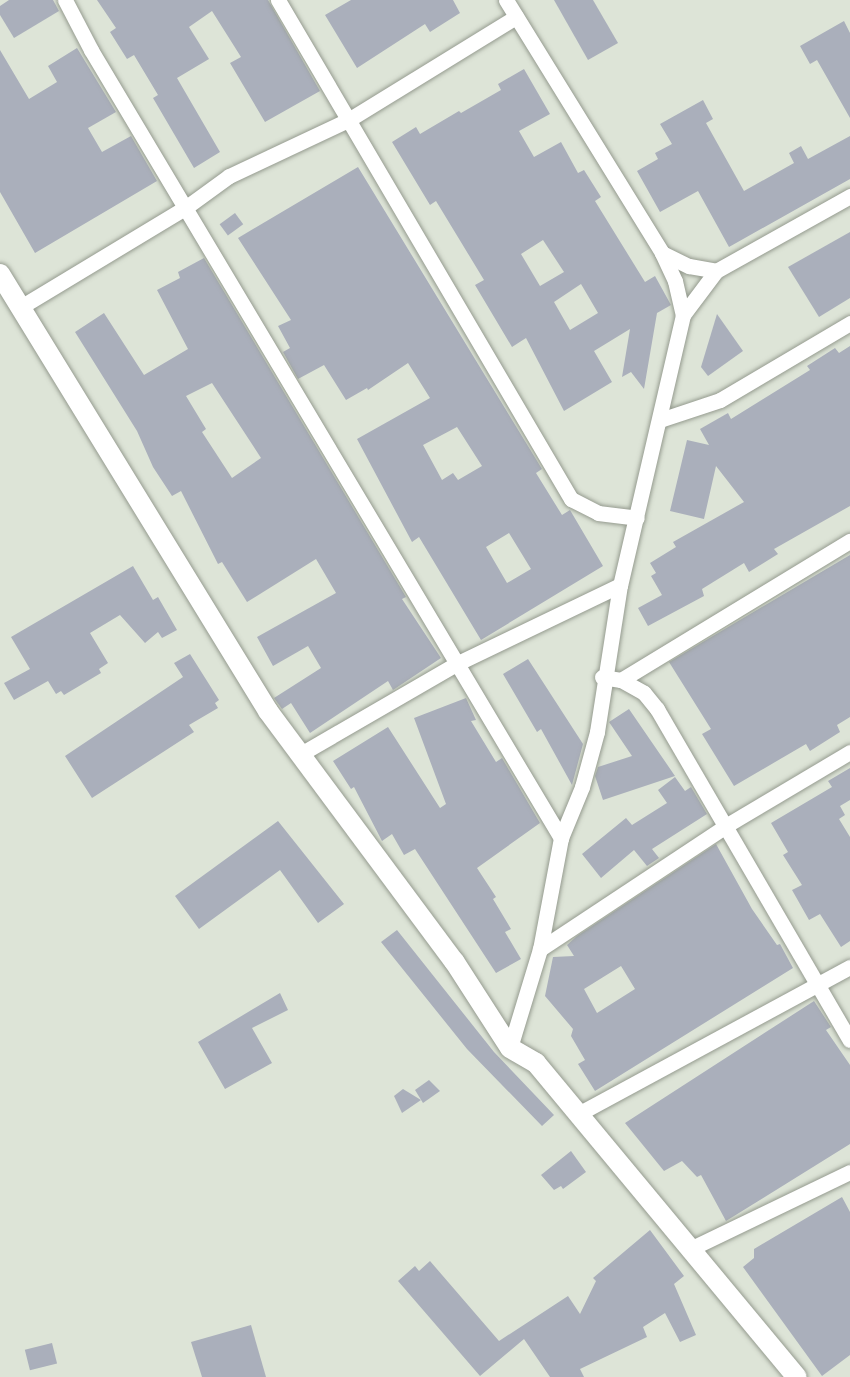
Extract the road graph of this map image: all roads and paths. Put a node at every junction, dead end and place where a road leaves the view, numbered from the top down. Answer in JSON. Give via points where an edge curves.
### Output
{"nodes":[{"id":1,"x":65,"y":0,"type":"edge"},
{"id":2,"x":278,"y":0,"type":"edge"},
{"id":3,"x":506,"y":0,"type":"edge"},
{"id":4,"x":516,"y":16,"type":"junction"},
{"id":5,"x":350,"y":119,"type":"junction"},
{"id":6,"x":850,"y":196,"type":"edge"},
{"id":7,"x":185,"y":208,"type":"junction"},
{"id":8,"x":662,"y":254,"type":"junction"},
{"id":9,"x":716,"y":271,"type":"junction"},
{"id":10,"x":0,"y":274,"type":"edge"},
{"id":11,"x":19,"y":308,"type":"junction"},
{"id":12,"x":683,"y":315,"type":"junction"},
{"id":13,"x":850,"y":323,"type":"edge"},
{"id":14,"x":660,"y":420,"type":"junction"},
{"id":15,"x":637,"y":518,"type":"junction"},
{"id":16,"x":850,"y":542,"type":"edge"},
{"id":17,"x":620,"y":585,"type":"junction"},
{"id":18,"x":458,"y":663,"type":"junction"},
{"id":19,"x":602,"y":677,"type":"junction"},
{"id":20,"x":621,"y":680,"type":"junction"},
{"id":21,"x":850,"y":752,"type":"edge"},
{"id":22,"x":299,"y":755,"type":"junction"},
{"id":23,"x":727,"y":825,"type":"junction"},
{"id":24,"x":561,"y":838,"type":"junction"},
{"id":25,"x":540,"y":949,"type":"junction"},
{"id":26,"x":850,"y":967,"type":"edge"},
{"id":27,"x":818,"y":986,"type":"junction"},
{"id":28,"x":850,"y":1040,"type":"edge"},
{"id":29,"x":510,"y":1048,"type":"junction"},
{"id":30,"x":578,"y":1114,"type":"junction"},
{"id":31,"x":850,"y":1172,"type":"edge"},
{"id":32,"x":692,"y":1248,"type":"junction"},
{"id":33,"x":797,"y":1377,"type":"edge"}],
"edges":[{"from":1,"to":7,"type":"street"},
{"from":2,"to":5,"type":"street"},
{"from":3,"to":4,"type":"street"},
{"from":4,"to":5,"type":"street"},
{"from":4,"to":8,"type":"street"},
{"from":5,"to":7,"type":"street","via":[[229,176]]},
{"from":5,"to":15,"type":"street","via":[[571,499],[598,513]]},
{"from":6,"to":9,"type":"street"},
{"from":7,"to":11,"type":"street"},
{"from":7,"to":18,"type":"street"},
{"from":8,"to":9,"type":"street","via":[[689,266]]},
{"from":8,"to":12,"type":"street","via":[[675,281]]},
{"from":9,"to":12,"type":"street"},
{"from":10,"to":11,"type":"street"},
{"from":11,"to":22,"type":"street","via":[[188,585]]},
{"from":12,"to":14,"type":"street"},
{"from":13,"to":14,"type":"street","via":[[720,400]]},
{"from":14,"to":15,"type":"street"},
{"from":15,"to":17,"type":"street"},
{"from":16,"to":20,"type":"street"},
{"from":17,"to":18,"type":"street"},
{"from":17,"to":19,"type":"street"},
{"from":18,"to":22,"type":"street"},
{"from":18,"to":24,"type":"street"},
{"from":19,"to":20,"type":"street"},
{"from":19,"to":24,"type":"street","via":[[597,732],[582,787]]},
{"from":20,"to":23,"type":"street","via":[[644,693],[657,709]]},
{"from":21,"to":23,"type":"street"},
{"from":22,"to":29,"type":"street","via":[[454,961]]},
{"from":23,"to":25,"type":"street"},
{"from":23,"to":27,"type":"street"},
{"from":24,"to":25,"type":"street"},
{"from":25,"to":29,"type":"street"},
{"from":26,"to":27,"type":"street"},
{"from":27,"to":28,"type":"street"},
{"from":27,"to":30,"type":"street"},
{"from":29,"to":30,"type":"street","via":[[536,1063]]},
{"from":30,"to":32,"type":"street"},
{"from":31,"to":32,"type":"street"},
{"from":32,"to":33,"type":"street"}]}
